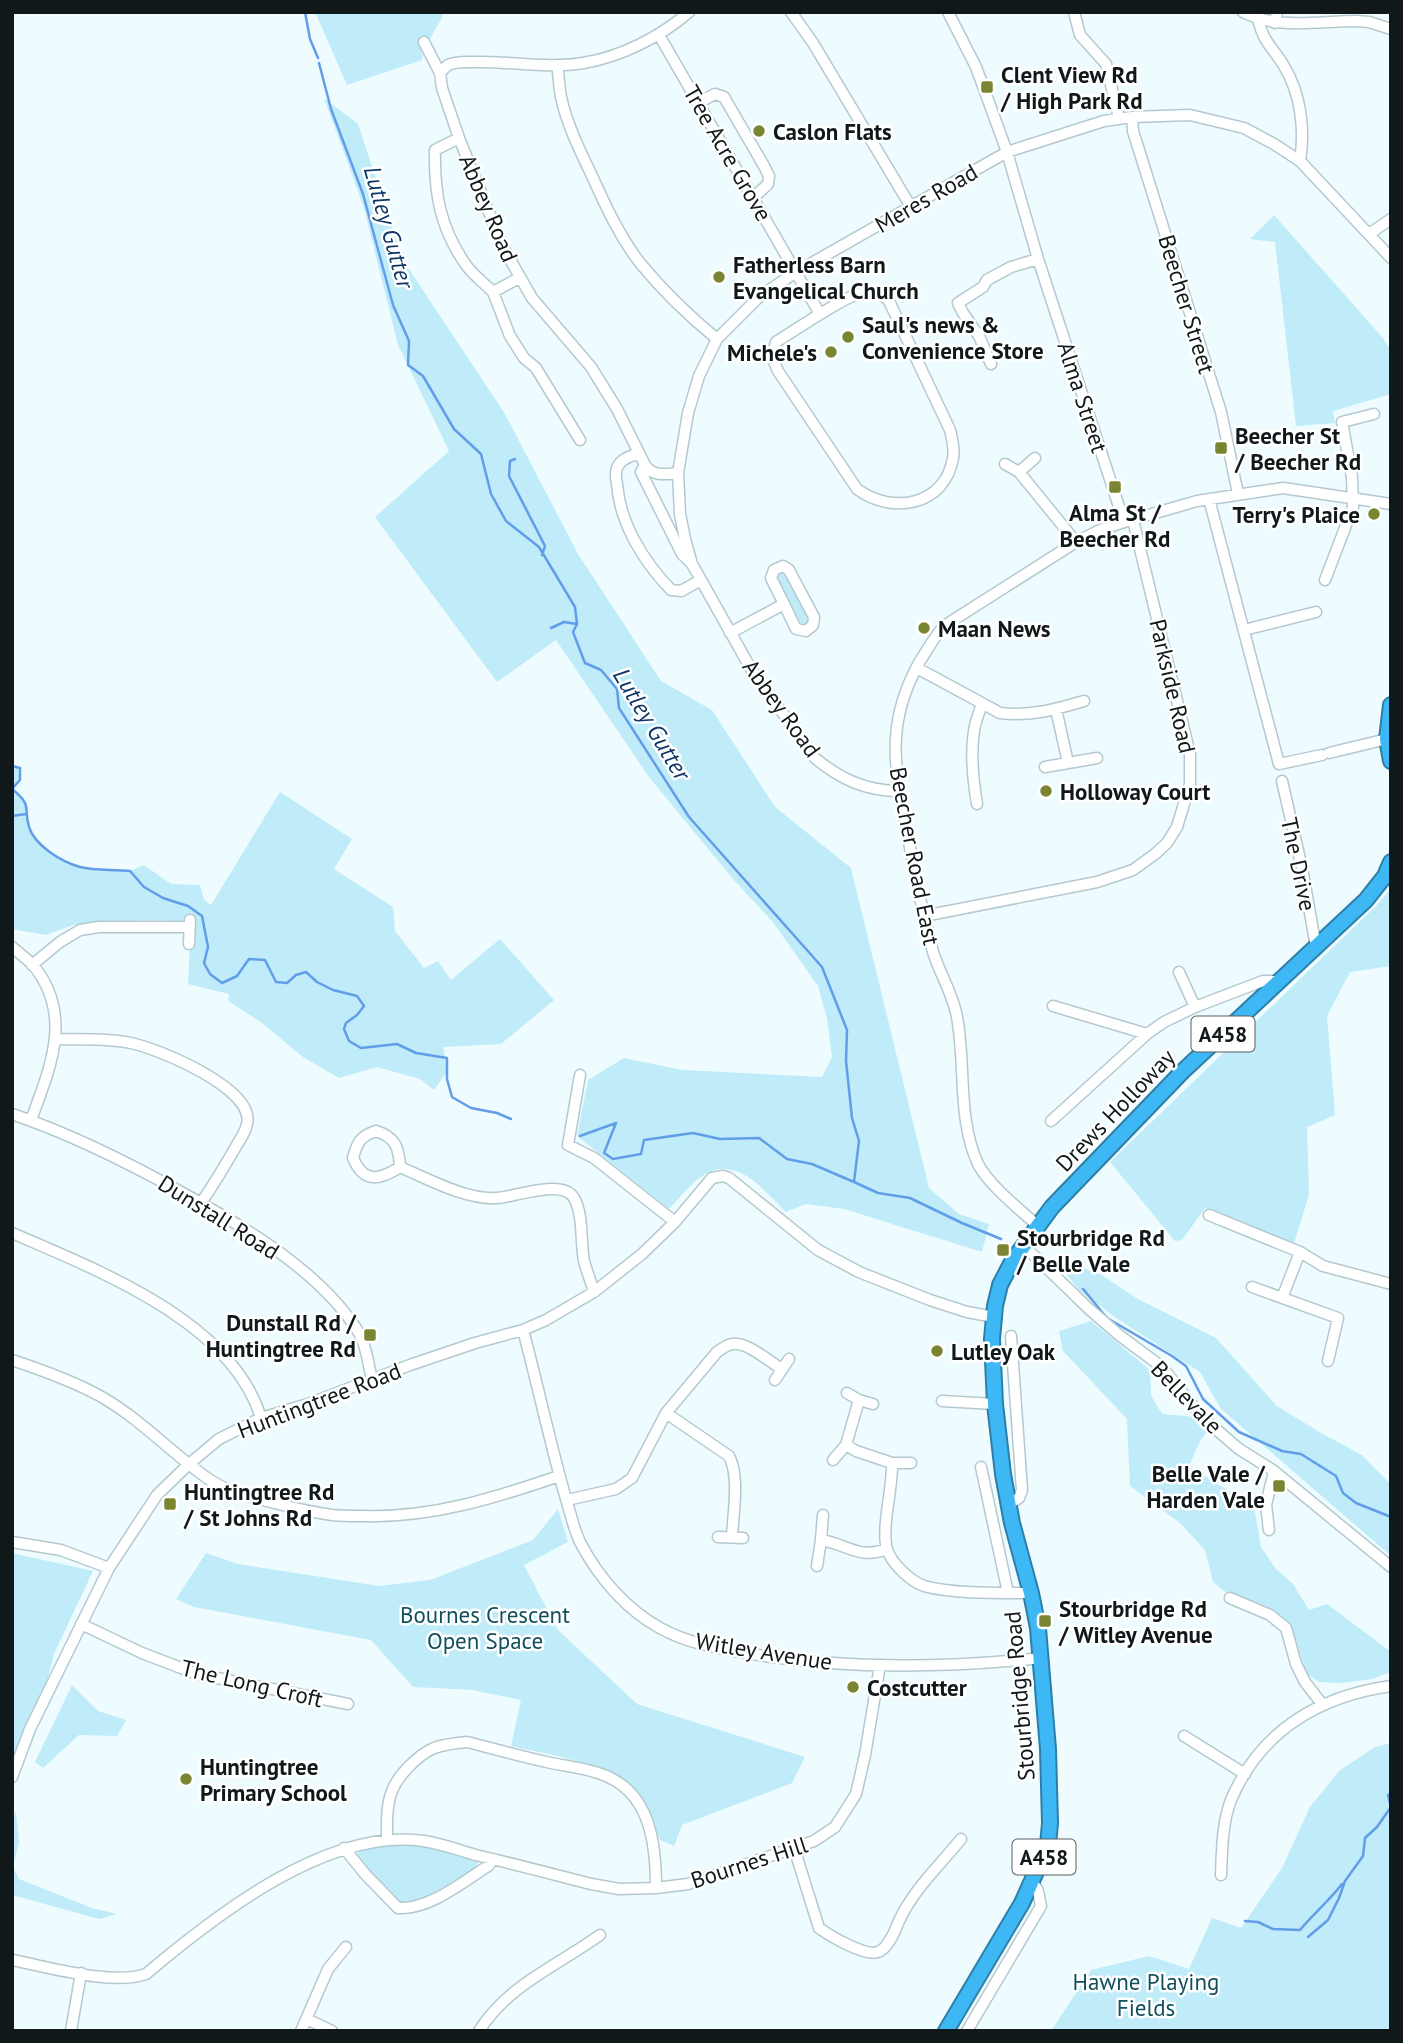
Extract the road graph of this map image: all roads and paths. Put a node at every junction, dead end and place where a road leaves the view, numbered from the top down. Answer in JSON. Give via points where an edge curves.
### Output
{"nodes":[{"id":1,"x":689,"y":12,"type":"edge"},
{"id":2,"x":791,"y":12,"type":"edge"},
{"id":3,"x":948,"y":12,"type":"edge"},
{"id":4,"x":1073,"y":12,"type":"edge"},
{"id":5,"x":1243,"y":12,"type":"edge"},
{"id":6,"x":1276,"y":18,"type":"edge"},
{"id":7,"x":1258,"y":19,"type":"junction"},
{"id":8,"x":1391,"y":29,"type":"edge"},
{"id":9,"x":659,"y":35,"type":"junction"},
{"id":10,"x":424,"y":41,"type":"dead end"},
{"id":11,"x":557,"y":65,"type":"junction"},
{"id":12,"x":440,"y":73,"type":"junction"},
{"id":13,"x":698,"y":103,"type":"junction"},
{"id":14,"x":1132,"y":117,"type":"junction"},
{"id":15,"x":1119,"y":118,"type":"junction"},
{"id":16,"x":459,"y":138,"type":"junction"},
{"id":17,"x":1007,"y":152,"type":"junction"},
{"id":18,"x":1300,"y":161,"type":"junction"},
{"id":19,"x":754,"y":197,"type":"junction"},
{"id":20,"x":911,"y":207,"type":"junction"},
{"id":21,"x":1391,"y":219,"type":"edge"},
{"id":22,"x":1369,"y":234,"type":"junction"},
{"id":23,"x":1391,"y":258,"type":"edge"},
{"id":24,"x":1038,"y":259,"type":"junction"},
{"id":25,"x":796,"y":272,"type":"junction"},
{"id":26,"x":519,"y":278,"type":"junction"},
{"id":27,"x":493,"y":292,"type":"junction"},
{"id":28,"x":820,"y":314,"type":"junction"},
{"id":29,"x":717,"y":339,"type":"junction"},
{"id":30,"x":991,"y":364,"type":"dead end"},
{"id":31,"x":1374,"y":414,"type":"dead end"},
{"id":32,"x":580,"y":440,"type":"dead end"},
{"id":33,"x":639,"y":453,"type":"junction"},
{"id":34,"x":1035,"y":458,"type":"dead end"},
{"id":35,"x":1005,"y":464,"type":"dead end"},
{"id":36,"x":645,"y":465,"type":"junction"},
{"id":37,"x":1019,"y":472,"type":"junction"},
{"id":38,"x":678,"y":473,"type":"junction"},
{"id":39,"x":1238,"y":494,"type":"junction"},
{"id":40,"x":1353,"y":497,"type":"junction"},
{"id":41,"x":1209,"y":499,"type":"junction"},
{"id":42,"x":1391,"y":504,"type":"edge"},
{"id":43,"x":1129,"y":521,"type":"junction"},
{"id":44,"x":1076,"y":542,"type":"junction"},
{"id":45,"x":692,"y":564,"type":"junction"},
{"id":46,"x":701,"y":580,"type":"junction"},
{"id":47,"x":1325,"y":580,"type":"dead end"},
{"id":48,"x":784,"y":604,"type":"junction"},
{"id":49,"x":1316,"y":612,"type":"dead end"},
{"id":50,"x":1244,"y":630,"type":"junction"},
{"id":51,"x":730,"y":633,"type":"junction"},
{"id":52,"x":916,"y":668,"type":"junction"},
{"id":53,"x":1084,"y":701,"type":"dead end"},
{"id":54,"x":982,"y":704,"type":"junction"},
{"id":55,"x":1391,"y":705,"type":"edge"},
{"id":56,"x":1056,"y":709,"type":"junction"},
{"id":57,"x":1387,"y":739,"type":"junction"},
{"id":58,"x":1097,"y":758,"type":"dead end"},
{"id":59,"x":1391,"y":761,"type":"edge"},
{"id":60,"x":1068,"y":763,"type":"junction"},
{"id":61,"x":1045,"y":767,"type":"dead end"},
{"id":62,"x":1282,"y":781,"type":"dead end"},
{"id":63,"x":899,"y":791,"type":"junction"},
{"id":64,"x":977,"y":804,"type":"dead end"},
{"id":65,"x":1391,"y":862,"type":"edge"},
{"id":66,"x":924,"y":916,"type":"junction"},
{"id":67,"x":189,"y":944,"type":"dead end"},
{"id":68,"x":12,"y":947,"type":"edge"},
{"id":69,"x":1316,"y":947,"type":"junction"},
{"id":70,"x":32,"y":965,"type":"junction"},
{"id":71,"x":1178,"y":972,"type":"dead end"},
{"id":72,"x":1279,"y":981,"type":"junction"},
{"id":73,"x":1053,"y":1006,"type":"dead end"},
{"id":74,"x":1195,"y":1007,"type":"junction"},
{"id":75,"x":1147,"y":1034,"type":"junction"},
{"id":76,"x":56,"y":1039,"type":"junction"},
{"id":77,"x":580,"y":1076,"type":"dead end"},
{"id":78,"x":12,"y":1114,"type":"edge"},
{"id":79,"x":31,"y":1120,"type":"junction"},
{"id":80,"x":1051,"y":1121,"type":"dead end"},
{"id":81,"x":400,"y":1167,"type":"junction"},
{"id":82,"x":201,"y":1203,"type":"junction"},
{"id":83,"x":1209,"y":1215,"type":"dead end"},
{"id":84,"x":675,"y":1222,"type":"junction"},
{"id":85,"x":1037,"y":1225,"type":"junction"},
{"id":86,"x":12,"y":1233,"type":"edge"},
{"id":87,"x":1023,"y":1245,"type":"junction"},
{"id":88,"x":1300,"y":1252,"type":"junction"},
{"id":89,"x":1391,"y":1284,"type":"edge"},
{"id":90,"x":1252,"y":1287,"type":"dead end"},
{"id":91,"x":594,"y":1292,"type":"junction"},
{"id":92,"x":1282,"y":1298,"type":"junction"},
{"id":93,"x":994,"y":1317,"type":"junction"},
{"id":94,"x":523,"y":1330,"type":"junction"},
{"id":95,"x":1011,"y":1336,"type":"dead end"},
{"id":96,"x":789,"y":1359,"type":"dead end"},
{"id":97,"x":12,"y":1360,"type":"edge"},
{"id":98,"x":1328,"y":1361,"type":"dead end"},
{"id":99,"x":782,"y":1369,"type":"junction"},
{"id":100,"x":372,"y":1379,"type":"junction"},
{"id":101,"x":775,"y":1380,"type":"dead end"},
{"id":102,"x":847,"y":1394,"type":"dead end"},
{"id":103,"x":859,"y":1400,"type":"junction"},
{"id":104,"x":942,"y":1401,"type":"dead end"},
{"id":105,"x":873,"y":1404,"type":"dead end"},
{"id":106,"x":995,"y":1404,"type":"junction"},
{"id":107,"x":666,"y":1413,"type":"junction"},
{"id":108,"x":261,"y":1418,"type":"junction"},
{"id":109,"x":846,"y":1445,"type":"junction"},
{"id":110,"x":833,"y":1460,"type":"dead end"},
{"id":111,"x":892,"y":1463,"type":"junction"},
{"id":112,"x":911,"y":1463,"type":"dead end"},
{"id":113,"x":189,"y":1464,"type":"junction"},
{"id":114,"x":981,"y":1467,"type":"dead end"},
{"id":115,"x":1274,"y":1471,"type":"junction"},
{"id":116,"x":559,"y":1476,"type":"junction"},
{"id":117,"x":567,"y":1500,"type":"junction"},
{"id":118,"x":1009,"y":1504,"type":"junction"},
{"id":119,"x":823,"y":1515,"type":"dead end"},
{"id":120,"x":1269,"y":1530,"type":"dead end"},
{"id":121,"x":718,"y":1537,"type":"dead end"},
{"id":122,"x":821,"y":1540,"type":"junction"},
{"id":123,"x":12,"y":1542,"type":"edge"},
{"id":124,"x":887,"y":1549,"type":"junction"},
{"id":125,"x":817,"y":1566,"type":"dead end"},
{"id":126,"x":1391,"y":1567,"type":"edge"},
{"id":127,"x":109,"y":1568,"type":"junction"},
{"id":128,"x":1008,"y":1593,"type":"junction"},
{"id":129,"x":1031,"y":1593,"type":"junction"},
{"id":130,"x":1230,"y":1598,"type":"dead end"},
{"id":131,"x":81,"y":1624,"type":"junction"},
{"id":132,"x":1042,"y":1658,"type":"junction"},
{"id":133,"x":880,"y":1665,"type":"junction"},
{"id":134,"x":1391,"y":1686,"type":"edge"},
{"id":135,"x":348,"y":1704,"type":"dead end"},
{"id":136,"x":1322,"y":1704,"type":"junction"},
{"id":137,"x":1184,"y":1736,"type":"dead end"},
{"id":138,"x":1245,"y":1774,"type":"junction"},
{"id":139,"x":12,"y":1777,"type":"edge"},
{"id":140,"x":961,"y":1839,"type":"dead end"},
{"id":141,"x":387,"y":1840,"type":"junction"},
{"id":142,"x":794,"y":1848,"type":"junction"},
{"id":143,"x":344,"y":1849,"type":"junction"},
{"id":144,"x":493,"y":1859,"type":"junction"},
{"id":145,"x":1221,"y":1875,"type":"dead end"},
{"id":146,"x":1033,"y":1882,"type":"junction"},
{"id":147,"x":656,"y":1888,"type":"junction"},
{"id":148,"x":600,"y":1935,"type":"dead end"},
{"id":149,"x":346,"y":1947,"type":"dead end"},
{"id":150,"x":12,"y":1960,"type":"edge"},
{"id":151,"x":80,"y":1973,"type":"junction"},
{"id":152,"x":307,"y":2019,"type":"junction"},
{"id":153,"x":71,"y":2031,"type":"edge"},
{"id":154,"x":301,"y":2031,"type":"edge"},
{"id":155,"x":332,"y":2031,"type":"edge"},
{"id":156,"x":479,"y":2031,"type":"edge"},
{"id":157,"x":946,"y":2031,"type":"edge"},
{"id":158,"x":967,"y":2031,"type":"edge"}],
"edges":[{"from":1,"to":9,"type":"street"},
{"from":2,"to":20,"type":"street"},
{"from":3,"to":17,"type":"street","name":"Alma Street","via":[[973,60]]},
{"from":4,"to":15,"type":"street","via":[[1080,35],[1106,64]]},
{"from":5,"to":7,"type":"street"},
{"from":6,"to":7,"type":"street"},
{"from":6,"to":8,"type":"street","via":[[1369,22]]},
{"from":7,"to":18,"type":"street","via":[[1262,37],[1285,67],[1294,89],[1301,116]]},
{"from":9,"to":11,"type":"street","via":[[599,59]]},
{"from":9,"to":13,"type":"street","name":"Tree Acre Grove"},
{"from":10,"to":12,"type":"street","name":"Abbey Road"},
{"from":11,"to":12,"type":"street","via":[[458,62]]},
{"from":11,"to":29,"type":"street","via":[[562,99],[581,154],[617,226],[660,285]]},
{"from":12,"to":16,"type":"street","name":"Abbey Road"},
{"from":13,"to":19,"type":"street","name":"Tree Acre Grove"},
{"from":13,"to":19,"type":"street","via":[[715,94],[724,97],[769,176],[768,184]]},
{"from":14,"to":15,"type":"street","name":"Meres Road"},
{"from":14,"to":18,"type":"street","name":"Meres Road","via":[[1199,116],[1244,128]]},
{"from":14,"to":39,"type":"street","name":"Beecher Street","via":[[1221,412]]},
{"from":15,"to":17,"type":"street","name":"Meres Road"},
{"from":16,"to":26,"type":"street","name":"Abbey Road"},
{"from":16,"to":27,"type":"street","name":"Abbey Road","via":[[435,150],[442,222],[466,265]]},
{"from":17,"to":20,"type":"street","name":"Meres Road"},
{"from":17,"to":24,"type":"street","name":"Alma Street"},
{"from":18,"to":22,"type":"street","name":"Meres Road"},
{"from":19,"to":25,"type":"street","name":"Tree Acre Grove"},
{"from":20,"to":25,"type":"street","name":"Meres Road"},
{"from":21,"to":22,"type":"street"},
{"from":22,"to":23,"type":"street","name":"Meres Road"},
{"from":24,"to":30,"type":"street","via":[[987,280],[958,303]]},
{"from":24,"to":43,"type":"street","name":"Alma Street"},
{"from":25,"to":28,"type":"street","name":"Tree Acre Grove"},
{"from":25,"to":29,"type":"street","name":"Meres Road","via":[[759,297]]},
{"from":26,"to":27,"type":"street","name":"Abbey Road"},
{"from":26,"to":33,"type":"street","name":"Abbey Road","via":[[591,367]]},
{"from":27,"to":32,"type":"street","name":"Abbey Road","via":[[510,336],[536,368]]},
{"from":28,"to":28,"type":"street","via":[[870,290],[889,301],[953,442],[947,476],[927,497],[893,504],[869,498],[857,489],[778,371],[772,357],[776,342]]},
{"from":29,"to":38,"type":"street","name":"Meres Road","via":[[695,388]]},
{"from":31,"to":40,"type":"street","via":[[1342,422]]},
{"from":33,"to":36,"type":"street","name":"Abbey Road"},
{"from":33,"to":46,"type":"street","via":[[622,461],[616,474],[623,518],[633,539],[671,590],[681,591]]},
{"from":34,"to":37,"type":"street"},
{"from":35,"to":37,"type":"street"},
{"from":36,"to":38,"type":"street","via":[[656,474]]},
{"from":36,"to":45,"type":"street","name":"Abbey Road","via":[[641,472],[682,554]]},
{"from":37,"to":44,"type":"street"},
{"from":38,"to":45,"type":"street","name":"Meres Road","via":[[680,514]]},
{"from":39,"to":40,"type":"street","name":"Beecher Road East","via":[[1283,488]]},
{"from":39,"to":41,"type":"street","name":"Beecher Road East"},
{"from":40,"to":42,"type":"street","name":"Beecher Road East"},
{"from":40,"to":47,"type":"street","via":[[1349,523]]},
{"from":41,"to":43,"type":"street","name":"Beecher Road East"},
{"from":41,"to":50,"type":"street"},
{"from":43,"to":44,"type":"street","name":"Beecher Road East"},
{"from":43,"to":66,"type":"street","name":"Parkside Road","via":[[1190,754],[1191,784],[1177,827],[1167,843],[1133,870],[1097,882]]},
{"from":44,"to":52,"type":"street","name":"Beecher Road East","via":[[944,626]]},
{"from":45,"to":46,"type":"street","name":"Abbey Road"},
{"from":46,"to":51,"type":"street","name":"Abbey Road"},
{"from":48,"to":48,"type":"street","via":[[771,578],[774,570],[783,566],[814,617],[813,625],[806,631],[796,629]]},
{"from":48,"to":51,"type":"street"},
{"from":49,"to":50,"type":"street"},
{"from":50,"to":57,"type":"street","via":[[1279,764]]},
{"from":51,"to":63,"type":"street","name":"Abbey Road","via":[[816,758],[856,785]]},
{"from":52,"to":54,"type":"street"},
{"from":52,"to":63,"type":"street","name":"Beecher Road East","via":[[898,712]]},
{"from":53,"to":56,"type":"street"},
{"from":54,"to":56,"type":"street","via":[[1016,715]]},
{"from":54,"to":64,"type":"street","via":[[972,749]]},
{"from":55,"to":57,"type":"highway"},
{"from":56,"to":60,"type":"street"},
{"from":57,"to":59,"type":"highway"},
{"from":58,"to":60,"type":"street"},
{"from":60,"to":61,"type":"street"},
{"from":62,"to":69,"type":"street","name":"The Drive"},
{"from":63,"to":66,"type":"street","name":"Beecher Road East"},
{"from":65,"to":69,"type":"highway","name":"Drews Holloway","number":"A458","via":[[1366,900]]},
{"from":66,"to":85,"type":"street","name":"Beecher Road East","via":[[957,1014],[966,1118],[974,1153],[989,1179]]},
{"from":67,"to":70,"type":"street","via":[[190,923],[99,927],[80,930]]},
{"from":68,"to":70,"type":"street"},
{"from":69,"to":72,"type":"highway","name":"Drews Holloway","number":"A458"},
{"from":70,"to":76,"type":"street","via":[[52,1003]]},
{"from":71,"to":74,"type":"street"},
{"from":72,"to":74,"type":"street","via":[[1263,981]]},
{"from":72,"to":85,"type":"highway","name":"Drews Holloway","number":"A458","via":[[1182,1072]]},
{"from":73,"to":75,"type":"street"},
{"from":74,"to":75,"type":"street"},
{"from":75,"to":80,"type":"street"},
{"from":76,"to":79,"type":"street"},
{"from":76,"to":82,"type":"street","via":[[146,1047],[190,1067],[239,1098],[248,1123]]},
{"from":77,"to":84,"type":"street","via":[[568,1145],[594,1158]]},
{"from":78,"to":79,"type":"street","name":"Dunstall Road"},
{"from":79,"to":82,"type":"street","name":"Dunstall Road","via":[[118,1157]]},
{"from":81,"to":81,"type":"street","via":[[386,1176],[369,1177],[361,1172],[353,1158],[358,1140],[376,1130],[388,1136],[395,1141]]},
{"from":81,"to":91,"type":"street","via":[[473,1196],[497,1198],[552,1188],[572,1195]]},
{"from":82,"to":100,"type":"street","name":"Dunstall Road","via":[[266,1242],[342,1309],[361,1336]]},
{"from":83,"to":88,"type":"street"},
{"from":84,"to":91,"type":"street","name":"Huntingtree Road"},
{"from":84,"to":93,"type":"street","name":"Huntingtree Road","via":[[712,1178],[729,1178],[818,1250],[859,1272],[930,1300]]},
{"from":85,"to":87,"type":"highway","name":"Drews Holloway","number":"A458"},
{"from":86,"to":108,"type":"street","via":[[122,1283],[194,1328],[242,1379]]},
{"from":87,"to":93,"type":"highway","name":"Stourbridge Road","number":"A458","via":[[1000,1285]]},
{"from":87,"to":115,"type":"street","name":"Bellevale","via":[[1089,1309],[1162,1367],[1203,1418]]},
{"from":88,"to":89,"type":"street","via":[[1323,1266]]},
{"from":88,"to":92,"type":"street"},
{"from":90,"to":92,"type":"street"},
{"from":91,"to":94,"type":"street","name":"Huntingtree Road"},
{"from":92,"to":98,"type":"street","via":[[1338,1318]]},
{"from":93,"to":106,"type":"highway","name":"Stourbridge Road","number":"A458"},
{"from":94,"to":100,"type":"street","name":"Huntingtree Road"},
{"from":94,"to":116,"type":"street","name":"Witley Avenue"},
{"from":95,"to":118,"type":"street","via":[[1021,1490],[1019,1498]]},
{"from":96,"to":99,"type":"street"},
{"from":97,"to":113,"type":"street","via":[[101,1396]]},
{"from":99,"to":101,"type":"street"},
{"from":99,"to":107,"type":"street","via":[[746,1347],[726,1346]]},
{"from":100,"to":108,"type":"street","name":"Huntingtree Road"},
{"from":102,"to":103,"type":"street"},
{"from":103,"to":105,"type":"street"},
{"from":103,"to":109,"type":"street"},
{"from":104,"to":106,"type":"street"},
{"from":106,"to":118,"type":"highway","name":"Stourbridge Road","number":"A458"},
{"from":107,"to":117,"type":"street","via":[[632,1478],[616,1489]]},
{"from":107,"to":121,"type":"street","via":[[733,1463],[738,1538]]},
{"from":108,"to":113,"type":"street","name":"Huntingtree Road","via":[[219,1439]]},
{"from":109,"to":110,"type":"street"},
{"from":109,"to":111,"type":"street"},
{"from":111,"to":112,"type":"street"},
{"from":111,"to":124,"type":"street"},
{"from":113,"to":116,"type":"street","via":[[212,1481],[244,1494],[334,1516],[416,1515],[450,1509]]},
{"from":113,"to":127,"type":"street","name":"Huntingtree Road","via":[[157,1495]]},
{"from":114,"to":128,"type":"street","name":"Stourbridge Road"},
{"from":115,"to":120,"type":"street","via":[[1266,1505]]},
{"from":115,"to":126,"type":"street","name":"Bellevale"},
{"from":116,"to":117,"type":"street","name":"Witley Avenue"},
{"from":117,"to":133,"type":"street","name":"Witley Avenue","via":[[579,1542],[593,1564],[625,1602],[658,1627],[704,1646],[788,1659]]},
{"from":118,"to":129,"type":"highway","name":"Stourbridge Road","number":"A458"},
{"from":119,"to":122,"type":"street"},
{"from":122,"to":124,"type":"street","via":[[856,1553]]},
{"from":122,"to":125,"type":"street"},
{"from":123,"to":127,"type":"street","via":[[61,1550]]},
{"from":124,"to":128,"type":"street","via":[[900,1569],[922,1585]]},
{"from":127,"to":131,"type":"street","name":"Huntingtree Road"},
{"from":128,"to":129,"type":"street"},
{"from":129,"to":132,"type":"highway","name":"Stourbridge Road","number":"A458"},
{"from":130,"to":136,"type":"street","via":[[1270,1615],[1286,1628],[1305,1682]]},
{"from":131,"to":135,"type":"street","name":"The Long Croft","via":[[197,1674]]},
{"from":131,"to":139,"type":"street","name":"Huntingtree Road"},
{"from":132,"to":133,"type":"street","name":"Witley Avenue","via":[[947,1666]]},
{"from":132,"to":146,"type":"highway","name":"Stourbridge Road","number":"A458","via":[[1050,1823],[1048,1845]]},
{"from":133,"to":142,"type":"street","name":"Bournes Hill","via":[[856,1794],[835,1827]]},
{"from":134,"to":136,"type":"street"},
{"from":136,"to":138,"type":"street","via":[[1274,1738]]},
{"from":137,"to":138,"type":"street"},
{"from":138,"to":145,"type":"street","via":[[1225,1823]]},
{"from":140,"to":142,"type":"street","via":[[917,1892],[877,1953],[867,1953],[819,1928]]},
{"from":141,"to":143,"type":"street","name":"Bournes Hill"},
{"from":141,"to":144,"type":"street","name":"Bournes Hill","via":[[424,1841]]},
{"from":141,"to":147,"type":"street","via":[[392,1789],[403,1775],[432,1749],[467,1742],[600,1773],[621,1784],[645,1814],[652,1833]]},
{"from":142,"to":147,"type":"street","name":"Bournes Hill","via":[[688,1884]]},
{"from":143,"to":144,"type":"street","via":[[398,1908],[408,1909],[423,1906]]},
{"from":143,"to":151,"type":"street","name":"Bournes Hill","via":[[238,1902],[146,1974],[122,1979]]},
{"from":144,"to":147,"type":"street","name":"Bournes Hill","via":[[619,1889]]},
{"from":146,"to":157,"type":"highway","name":"Stourbridge Road","number":"A458"},
{"from":146,"to":158,"type":"street","name":"Stourbridge Road","via":[[1041,1906]]},
{"from":148,"to":156,"type":"street","via":[[520,1986]]},
{"from":149,"to":152,"type":"street","via":[[328,1969]]},
{"from":150,"to":151,"type":"street","name":"Bournes Hill"},
{"from":151,"to":153,"type":"street"},
{"from":152,"to":154,"type":"street"},
{"from":152,"to":155,"type":"street"}]}
